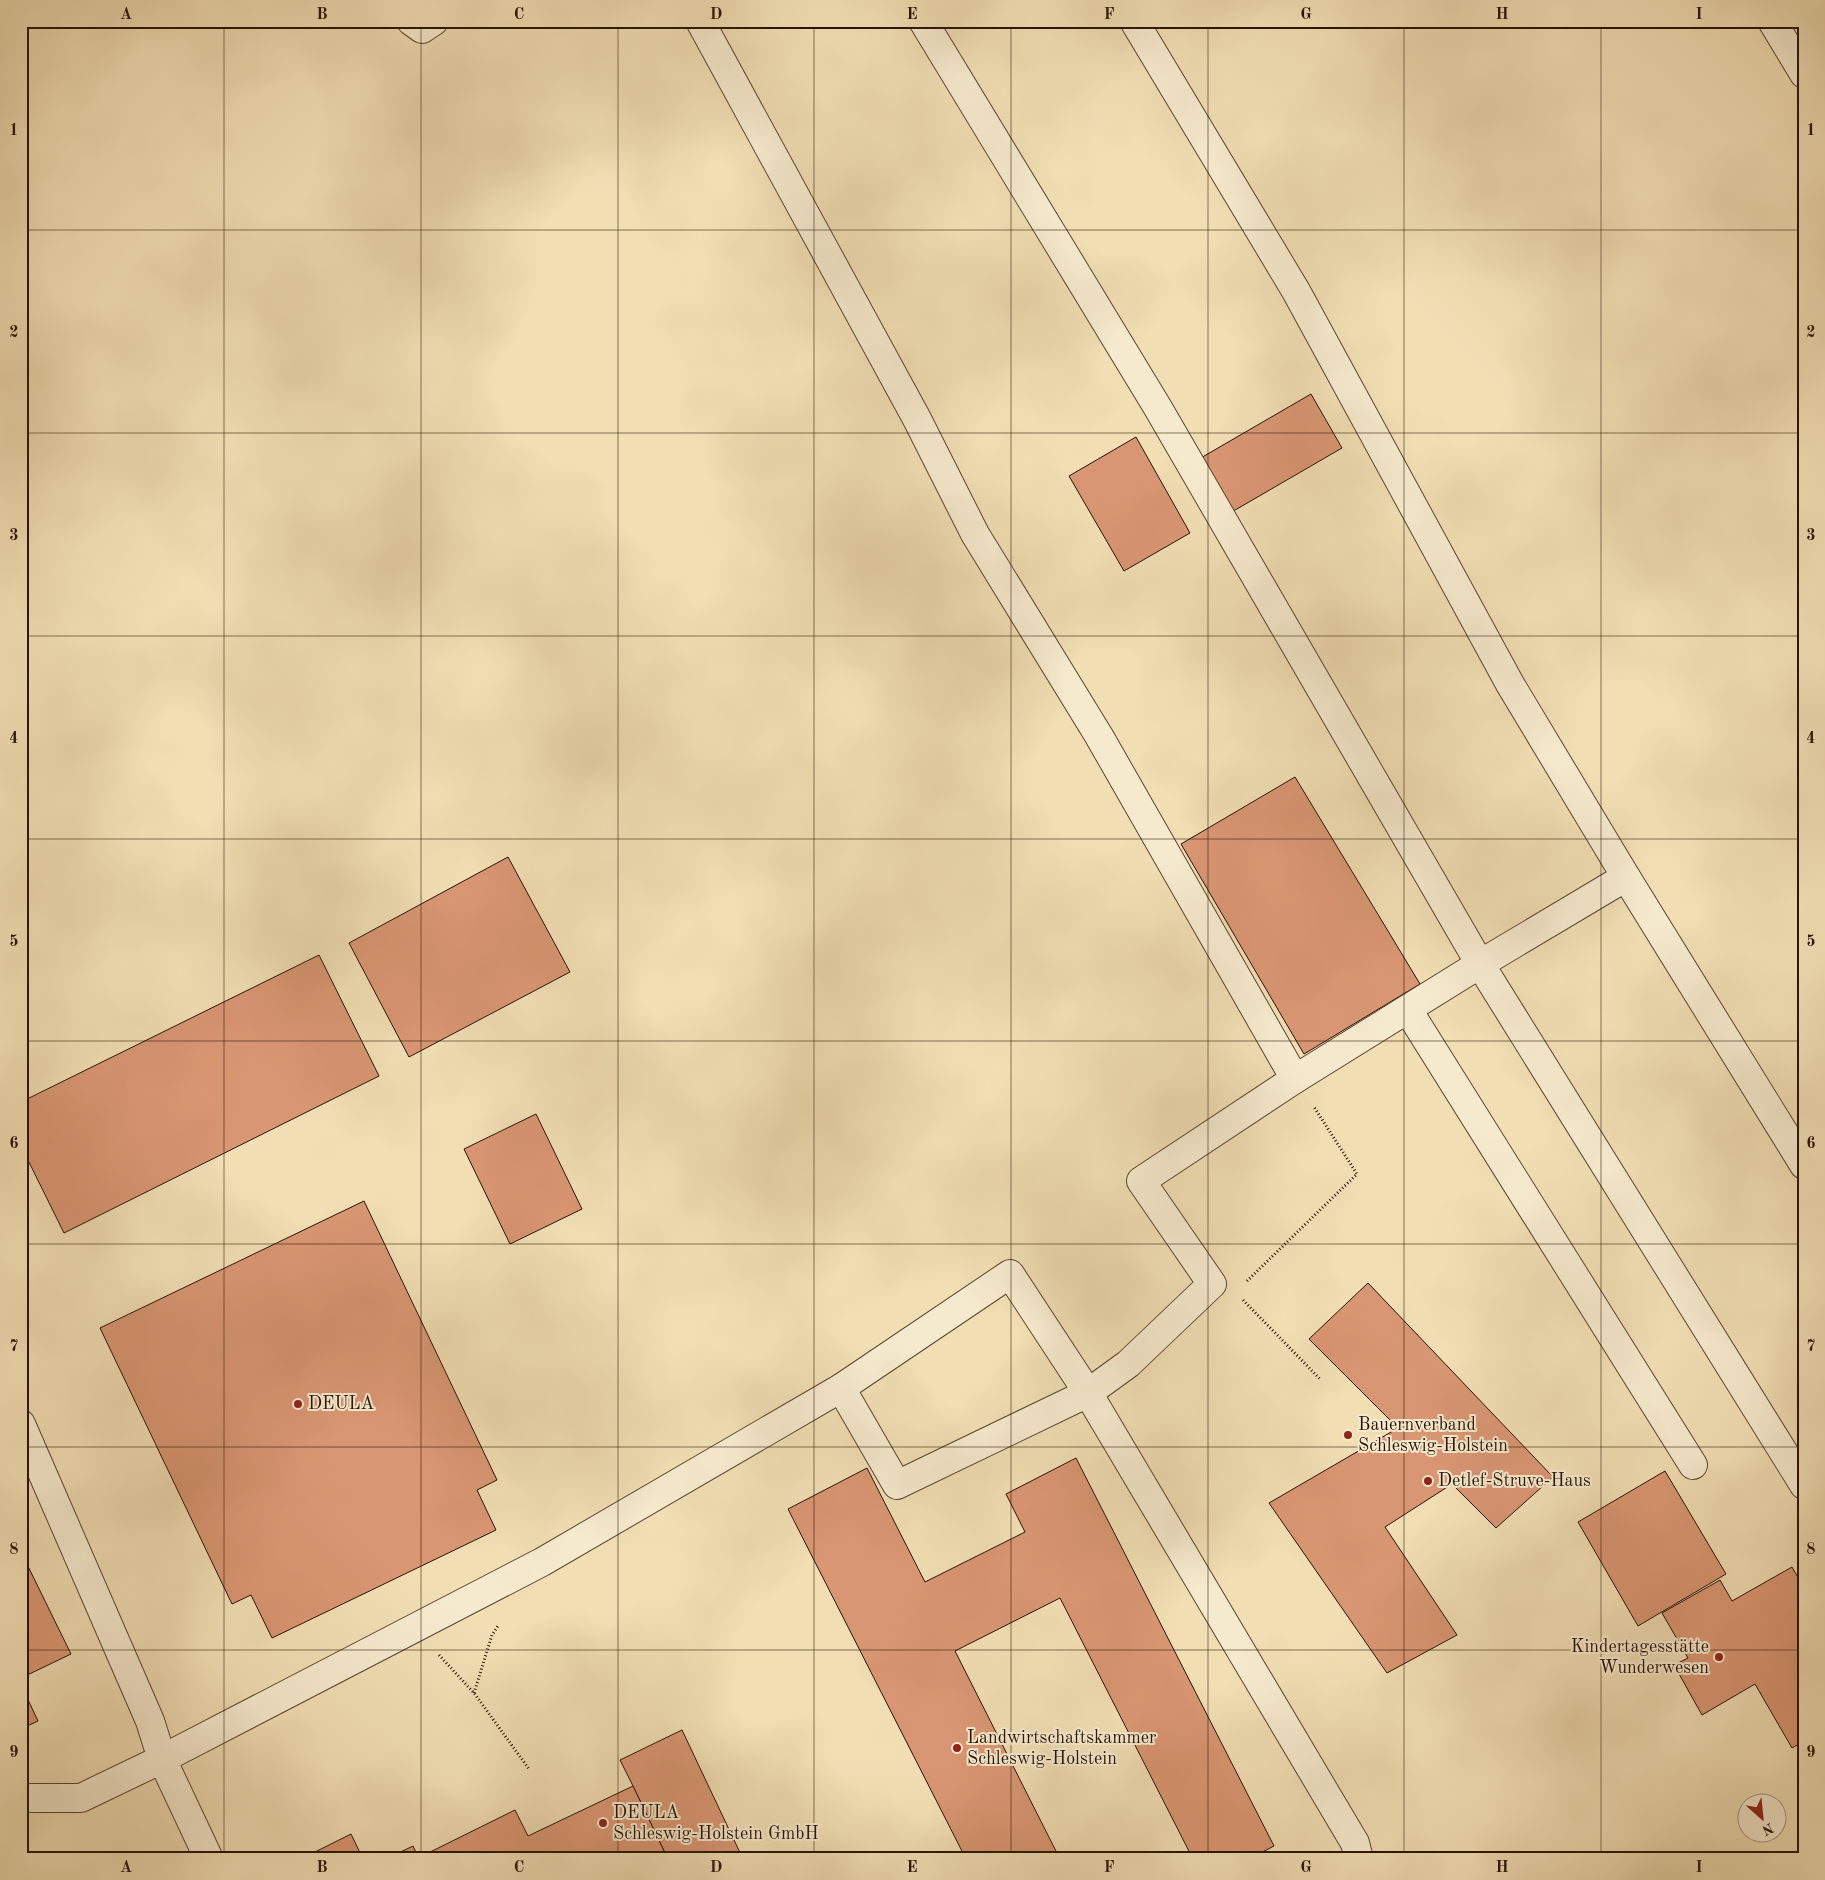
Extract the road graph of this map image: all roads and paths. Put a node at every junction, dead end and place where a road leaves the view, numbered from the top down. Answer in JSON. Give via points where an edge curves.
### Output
{"nodes":[{"id":1,"x":411,"y":21,"type":"edge"},
{"id":2,"x":434,"y":21,"type":"edge"},
{"id":3,"x":700,"y":21,"type":"edge"},
{"id":4,"x":1134,"y":21,"type":"edge"},
{"id":5,"x":1772,"y":21,"type":"edge"},
{"id":6,"x":925,"y":22,"type":"edge"},
{"id":7,"x":1804,"y":74,"type":"edge"},
{"id":8,"x":1626,"y":877,"type":"junction"},
{"id":9,"x":1480,"y":964,"type":"junction"},
{"id":10,"x":1408,"y":1010,"type":"junction"},
{"id":11,"x":1295,"y":1080,"type":"junction"},
{"id":12,"x":1795,"y":1134,"type":"edge"},
{"id":13,"x":1804,"y":1165,"type":"edge"},
{"id":14,"x":1224,"y":1288,"type":"junction"},
{"id":15,"x":1320,"y":1378,"type":"dead end"},
{"id":16,"x":840,"y":1388,"type":"junction"},
{"id":17,"x":1088,"y":1393,"type":"junction"},
{"id":18,"x":21,"y":1424,"type":"edge"},
{"id":19,"x":1693,"y":1465,"type":"dead end"},
{"id":20,"x":1804,"y":1486,"type":"edge"},
{"id":21,"x":503,"y":1618,"type":"dead end"},
{"id":22,"x":414,"y":1630,"type":"junction"},
{"id":23,"x":474,"y":1693,"type":"junction"},
{"id":24,"x":162,"y":1759,"type":"junction"},
{"id":25,"x":529,"y":1769,"type":"dead end"},
{"id":26,"x":30,"y":1798,"type":"dead end"},
{"id":27,"x":209,"y":1859,"type":"edge"},
{"id":28,"x":1359,"y":1859,"type":"edge"}],
"edges":[{"from":1,"to":2,"type":"street","via":[[422,29]]},
{"from":3,"to":11,"type":"street","via":[[975,534],[1099,736]]},
{"from":4,"to":8,"type":"street","via":[[1296,291],[1510,684]]},
{"from":5,"to":7,"type":"street"},
{"from":6,"to":9,"type":"street","via":[[1158,408]]},
{"from":8,"to":9,"type":"street"},
{"from":8,"to":12,"type":"street"},
{"from":9,"to":10,"type":"street"},
{"from":9,"to":20,"type":"street"},
{"from":10,"to":11,"type":"street"},
{"from":10,"to":19,"type":"street"},
{"from":11,"to":14,"type":"path","via":[[1357,1174]]},
{"from":11,"to":14,"type":"street","via":[[1141,1181]]},
{"from":12,"to":13,"type":"street"},
{"from":14,"to":15,"type":"path"},
{"from":14,"to":17,"type":"street"},
{"from":16,"to":17,"type":"street","via":[[897,1485]]},
{"from":16,"to":17,"type":"street","via":[[1010,1274]]},
{"from":16,"to":22,"type":"street","via":[[542,1562]]},
{"from":17,"to":28,"type":"street","via":[[1355,1843]]},
{"from":18,"to":24,"type":"street","via":[[150,1721]]},
{"from":21,"to":23,"type":"path","via":[[492,1635]]},
{"from":22,"to":23,"type":"path"},
{"from":22,"to":24,"type":"street"},
{"from":23,"to":25,"type":"path"},
{"from":24,"to":26,"type":"street","via":[[81,1798]]},
{"from":24,"to":27,"type":"street"}]}
